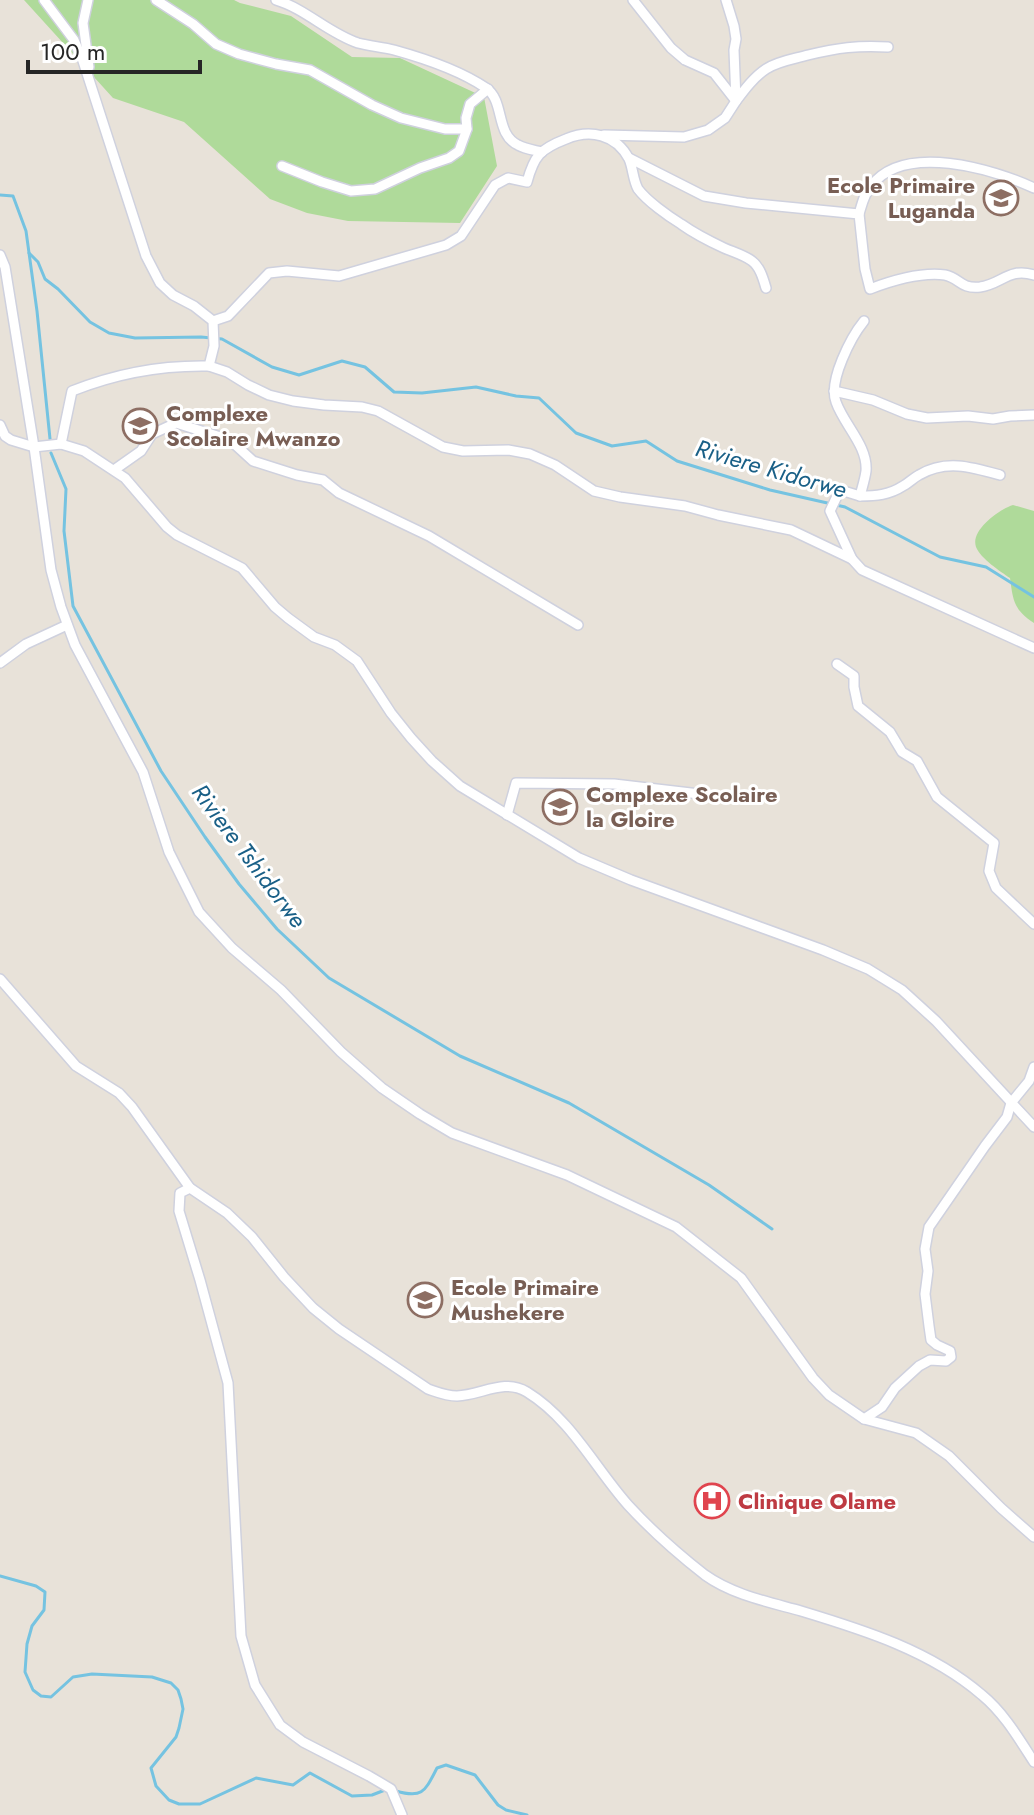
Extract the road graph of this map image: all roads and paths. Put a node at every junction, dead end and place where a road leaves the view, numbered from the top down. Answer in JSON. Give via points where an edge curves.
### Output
{"nodes":[{"id":1,"x":44,"y":0,"type":"edge"},
{"id":2,"x":88,"y":0,"type":"edge"},
{"id":3,"x":156,"y":0,"type":"edge"},
{"id":4,"x":276,"y":0,"type":"edge"},
{"id":5,"x":633,"y":0,"type":"edge"},
{"id":6,"x":726,"y":0,"type":"edge"},
{"id":7,"x":888,"y":47,"type":"dead end"},
{"id":8,"x":91,"y":85,"type":"junction"},
{"id":9,"x":488,"y":89,"type":"junction"},
{"id":10,"x":736,"y":101,"type":"junction"},
{"id":11,"x":467,"y":129,"type":"junction"},
{"id":12,"x":602,"y":135,"type":"junction"},
{"id":13,"x":542,"y":152,"type":"junction"},
{"id":14,"x":629,"y":158,"type":"junction"},
{"id":15,"x":282,"y":166,"type":"dead end"},
{"id":16,"x":1034,"y":188,"type":"edge"},
{"id":17,"x":859,"y":214,"type":"junction"},
{"id":18,"x":0,"y":255,"type":"edge"},
{"id":19,"x":1034,"y":275,"type":"edge"},
{"id":20,"x":766,"y":288,"type":"dead end"},
{"id":21,"x":864,"y":321,"type":"dead end"},
{"id":22,"x":214,"y":324,"type":"junction"},
{"id":23,"x":209,"y":366,"type":"junction"},
{"id":24,"x":834,"y":391,"type":"junction"},
{"id":25,"x":1034,"y":415,"type":"edge"},
{"id":26,"x":0,"y":425,"type":"edge"},
{"id":27,"x":61,"y":444,"type":"junction"},
{"id":28,"x":34,"y":447,"type":"junction"},
{"id":29,"x":114,"y":470,"type":"junction"},
{"id":30,"x":1000,"y":475,"type":"dead end"},
{"id":31,"x":860,"y":496,"type":"junction"},
{"id":32,"x":852,"y":559,"type":"junction"},
{"id":33,"x":67,"y":625,"type":"junction"},
{"id":34,"x":578,"y":625,"type":"dead end"},
{"id":35,"x":1034,"y":648,"type":"edge"},
{"id":36,"x":0,"y":663,"type":"edge"},
{"id":37,"x":837,"y":664,"type":"dead end"},
{"id":38,"x":708,"y":795,"type":"dead end"},
{"id":39,"x":507,"y":815,"type":"junction"},
{"id":40,"x":1034,"y":924,"type":"edge"},
{"id":41,"x":0,"y":979,"type":"edge"},
{"id":42,"x":1034,"y":1067,"type":"edge"},
{"id":43,"x":1011,"y":1103,"type":"junction"},
{"id":44,"x":1034,"y":1127,"type":"edge"},
{"id":45,"x":190,"y":1188,"type":"junction"},
{"id":46,"x":864,"y":1419,"type":"junction"},
{"id":47,"x":1034,"y":1537,"type":"edge"},
{"id":48,"x":1034,"y":1762,"type":"edge"},
{"id":49,"x":402,"y":1815,"type":"edge"}],
"edges":[{"from":1,"to":8,"type":"street","via":[[74,40]]},
{"from":2,"to":8,"type":"street","via":[[83,23]]},
{"from":3,"to":11,"type":"street","via":[[216,44],[239,54],[310,70],[401,118]]},
{"from":4,"to":9,"type":"street","via":[[334,33],[418,57]]},
{"from":5,"to":10,"type":"street","via":[[671,48],[714,73]]},
{"from":6,"to":10,"type":"street","via":[[736,39]]},
{"from":7,"to":10,"type":"street","via":[[847,46],[786,60],[753,79]]},
{"from":8,"to":22,"type":"street","via":[[146,256],[160,283]]},
{"from":9,"to":11,"type":"street","via":[[470,104]]},
{"from":9,"to":13,"type":"street","via":[[504,131],[516,145]]},
{"from":10,"to":12,"type":"street","via":[[708,130],[684,137]]},
{"from":11,"to":15,"type":"street","via":[[459,151],[449,158],[375,189],[351,191]]},
{"from":12,"to":13,"type":"street","via":[[574,136]]},
{"from":12,"to":14,"type":"street"},
{"from":13,"to":22,"type":"street","via":[[527,182],[508,178],[495,185],[461,236],[446,245],[339,276],[269,273]]},
{"from":14,"to":17,"type":"street","via":[[704,196]]},
{"from":14,"to":20,"type":"street","via":[[638,188],[701,238],[753,261]]},
{"from":16,"to":17,"type":"street","via":[[953,163],[912,163],[872,183]]},
{"from":17,"to":19,"type":"street","via":[[870,289],[901,278],[948,275],[971,287],[1015,272]]},
{"from":18,"to":28,"type":"street"},
{"from":21,"to":24,"type":"street","via":[[849,343]]},
{"from":22,"to":23,"type":"street"},
{"from":23,"to":27,"type":"street","via":[[148,369],[72,391]]},
{"from":23,"to":32,"type":"street","via":[[269,395],[378,411],[443,447],[530,454],[594,491],[791,530]]},
{"from":24,"to":25,"type":"street","via":[[927,418]]},
{"from":24,"to":31,"type":"street","via":[[863,453],[866,468]]},
{"from":26,"to":28,"type":"street","via":[[11,440]]},
{"from":27,"to":28,"type":"street"},
{"from":27,"to":29,"type":"street"},
{"from":28,"to":33,"type":"street","via":[[51,570]]},
{"from":29,"to":34,"type":"street","via":[[141,451],[152,434],[176,423],[230,440],[253,461],[323,480],[339,493],[429,536]]},
{"from":29,"to":39,"type":"street","via":[[167,527],[242,568],[288,618],[357,661],[432,761]]},
{"from":30,"to":31,"type":"street","via":[[949,465],[918,475],[888,494]]},
{"from":31,"to":32,"type":"street","via":[[839,492],[830,511]]},
{"from":32,"to":35,"type":"street","via":[[862,570]]},
{"from":33,"to":36,"type":"street"},
{"from":33,"to":46,"type":"street","via":[[143,772],[186,888],[199,912],[232,948],[341,1052],[420,1114],[452,1133],[567,1175],[676,1227],[741,1278],[813,1378]]},
{"from":37,"to":40,"type":"street","via":[[854,676],[858,706],[917,761],[937,797],[994,843],[989,871],[996,888]]},
{"from":38,"to":39,"type":"street","via":[[614,784],[516,783]]},
{"from":39,"to":43,"type":"street","via":[[579,858],[868,969],[936,1021]]},
{"from":41,"to":45,"type":"street","via":[[76,1066],[105,1082],[132,1107]]},
{"from":42,"to":43,"type":"street"},
{"from":43,"to":44,"type":"street"},
{"from":43,"to":46,"type":"street","via":[[1007,1117],[929,1227],[925,1294],[931,1340],[951,1357],[919,1366]]},
{"from":45,"to":48,"type":"street","via":[[252,1237],[313,1308],[428,1389],[457,1396],[500,1386],[525,1391],[582,1444],[628,1505],[705,1574],[733,1591],[862,1630],[953,1673],[1007,1721]]},
{"from":45,"to":49,"type":"street","via":[[180,1193],[179,1211],[228,1383],[241,1636],[255,1685],[280,1725],[391,1789]]},
{"from":46,"to":47,"type":"street","via":[[916,1433],[949,1456]]}]}
